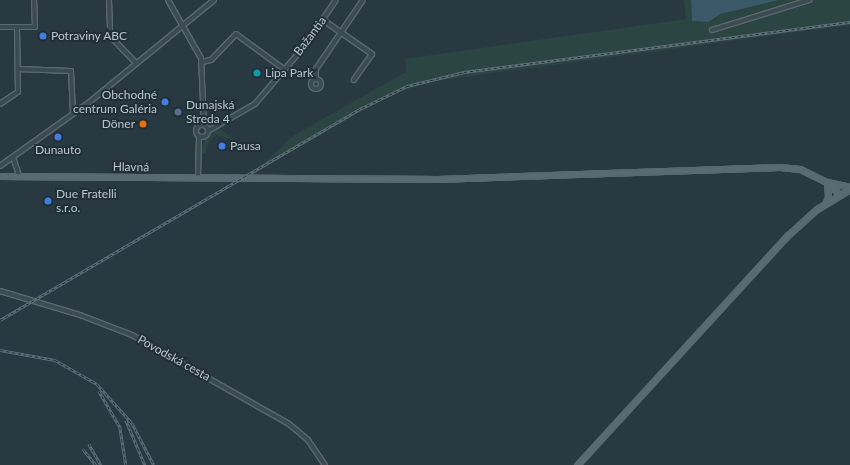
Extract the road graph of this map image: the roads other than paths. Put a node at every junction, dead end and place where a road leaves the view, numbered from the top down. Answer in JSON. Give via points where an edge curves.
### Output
{"nodes":[{"id":1,"x":34,"y":0,"type":"edge"},
{"id":2,"x":109,"y":0,"type":"edge"},
{"id":3,"x":168,"y":0,"type":"edge"},
{"id":4,"x":214,"y":0,"type":"edge"},
{"id":5,"x":336,"y":0,"type":"edge"},
{"id":6,"x":363,"y":0,"type":"edge"},
{"id":7,"x":809,"y":0,"type":"edge"},
{"id":8,"x":323,"y":20,"type":"junction"},
{"id":9,"x":0,"y":27,"type":"edge"},
{"id":10,"x":17,"y":27,"type":"junction"},
{"id":11,"x":181,"y":28,"type":"junction"},
{"id":12,"x":712,"y":30,"type":"dead end"},
{"id":13,"x":341,"y":34,"type":"junction"},
{"id":14,"x":202,"y":62,"type":"junction"},
{"id":15,"x":136,"y":63,"type":"junction"},
{"id":16,"x":18,"y":69,"type":"junction"},
{"id":17,"x":284,"y":69,"type":"junction"},
{"id":18,"x":316,"y":79,"type":"dead end"},
{"id":19,"x":354,"y":80,"type":"dead end"},
{"id":20,"x":0,"y":104,"type":"edge"},
{"id":21,"x":73,"y":113,"type":"junction"},
{"id":22,"x":204,"y":125,"type":"junction"},
{"id":23,"x":208,"y":131,"type":"junction"},
{"id":24,"x":199,"y":136,"type":"junction"},
{"id":25,"x":13,"y":157,"type":"junction"},
{"id":26,"x":0,"y":166,"type":"edge"},
{"id":27,"x":19,"y":174,"type":"junction"},
{"id":28,"x":0,"y":176,"type":"edge"},
{"id":29,"x":198,"y":177,"type":"junction"},
{"id":30,"x":827,"y":182,"type":"junction"},
{"id":31,"x":850,"y":188,"type":"edge"},
{"id":32,"x":840,"y":195,"type":"junction"},
{"id":33,"x":825,"y":204,"type":"junction"},
{"id":34,"x":0,"y":291,"type":"edge"},
{"id":35,"x":325,"y":465,"type":"edge"},
{"id":36,"x":577,"y":465,"type":"edge"}],
"edges":[{"from":1,"to":10,"type":"street","via":[[35,27]]},
{"from":2,"to":15,"type":"street","via":[[110,36]]},
{"from":3,"to":11,"type":"street"},
{"from":4,"to":11,"type":"street"},
{"from":5,"to":8,"type":"street","name":"Bažantia"},
{"from":6,"to":13,"type":"street"},
{"from":7,"to":12,"type":"street"},
{"from":8,"to":13,"type":"street"},
{"from":8,"to":17,"type":"street","name":"Bažantia"},
{"from":9,"to":10,"type":"street"},
{"from":10,"to":16,"type":"street"},
{"from":11,"to":14,"type":"street"},
{"from":11,"to":15,"type":"street"},
{"from":13,"to":18,"type":"street","via":[[316,69]]},
{"from":13,"to":19,"type":"street","via":[[372,54]]},
{"from":14,"to":17,"type":"street","via":[[211,60],[236,34]]},
{"from":14,"to":22,"type":"street"},
{"from":15,"to":21,"type":"street"},
{"from":16,"to":20,"type":"street","via":[[18,92]]},
{"from":16,"to":21,"type":"street","via":[[71,71]]},
{"from":17,"to":23,"type":"street","name":"Bažantia","via":[[255,104]]},
{"from":21,"to":25,"type":"street"},
{"from":22,"to":23,"type":"street"},
{"from":22,"to":24,"type":"street","via":[[197,127]]},
{"from":23,"to":24,"type":"street","name":"Bažantia","via":[[205,136]]},
{"from":24,"to":29,"type":"street"},
{"from":25,"to":26,"type":"street"},
{"from":25,"to":27,"type":"street"},
{"from":27,"to":28,"type":"main road","name":"Hlavná"},
{"from":27,"to":29,"type":"main road","name":"Hlavná"},
{"from":29,"to":30,"type":"main road","name":"Hlavná","via":[[438,179],[780,166],[805,170]]},
{"from":30,"to":31,"type":"main road"},
{"from":30,"to":32,"type":"main road"},
{"from":30,"to":33,"type":"main road","via":[[828,197]]},
{"from":31,"to":32,"type":"main road"},
{"from":32,"to":33,"type":"main road"},
{"from":33,"to":36,"type":"main road","via":[[788,236]]},
{"from":34,"to":35,"type":"street","name":"Povodská cesta","via":[[80,315],[144,342],[289,424],[308,440]]}]}
